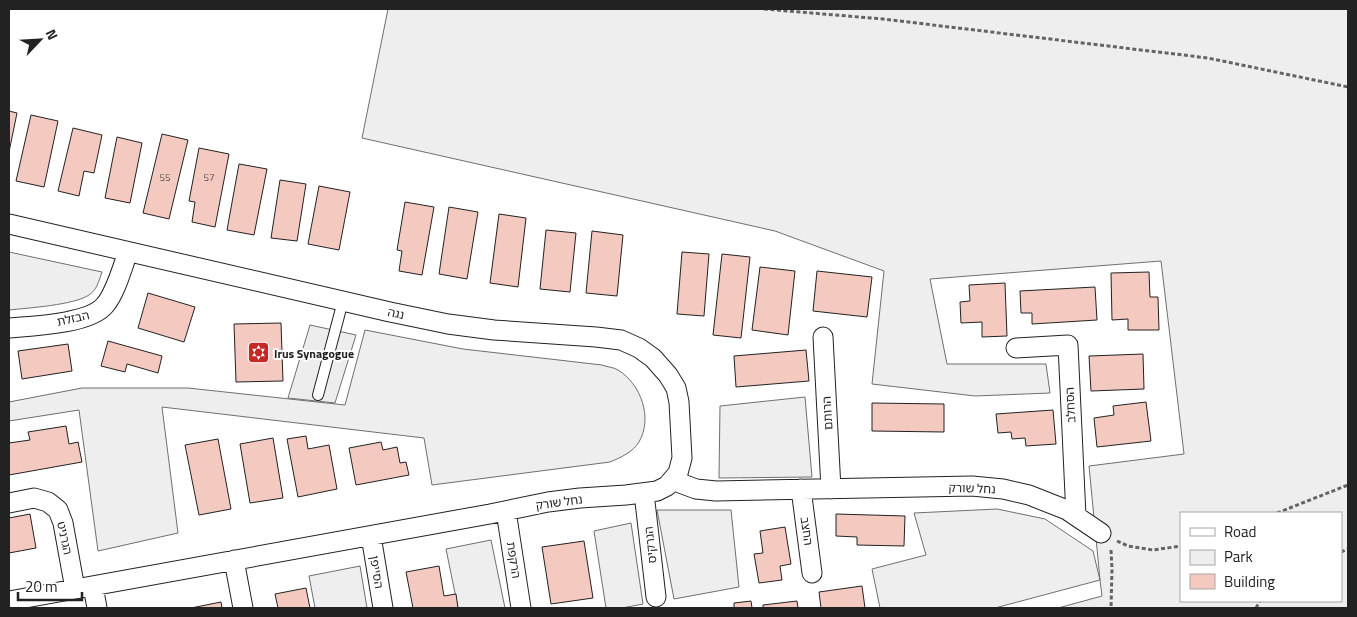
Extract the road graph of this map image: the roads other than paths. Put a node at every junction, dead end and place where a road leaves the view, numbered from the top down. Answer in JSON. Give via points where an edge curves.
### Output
{"nodes":[{"id":1,"x":9,"y":224,"type":"edge"},
{"id":2,"x":128,"y":252,"type":"junction"},
{"id":3,"x":343,"y":301,"type":"junction"},
{"id":4,"x":9,"y":328,"type":"edge"},
{"id":5,"x":823,"y":337,"type":"dead end"},
{"id":6,"x":1016,"y":348,"type":"dead end"},
{"id":7,"x":318,"y":395,"type":"dead end"},
{"id":8,"x":672,"y":480,"type":"junction"},
{"id":9,"x":801,"y":489,"type":"junction"},
{"id":10,"x":831,"y":489,"type":"junction"},
{"id":11,"x":644,"y":493,"type":"junction"},
{"id":12,"x":9,"y":503,"type":"edge"},
{"id":13,"x":506,"y":511,"type":"junction"},
{"id":14,"x":1076,"y":516,"type":"junction"},
{"id":15,"x":1105,"y":535,"type":"road end"},
{"id":16,"x":371,"y":536,"type":"junction"},
{"id":17,"x":234,"y":560,"type":"junction"},
{"id":18,"x":812,"y":573,"type":"dead end"},
{"id":19,"x":84,"y":588,"type":"junction"},
{"id":20,"x":656,"y":597,"type":"dead end"},
{"id":21,"x":9,"y":601,"type":"edge"},
{"id":22,"x":97,"y":608,"type":"edge"},
{"id":23,"x":243,"y":608,"type":"edge"},
{"id":24,"x":383,"y":608,"type":"edge"},
{"id":25,"x":521,"y":608,"type":"edge"}],
"edges":[{"from":1,"to":2,"type":"street","name":"נגה"},
{"from":2,"to":3,"type":"street","name":"נגה"},
{"from":2,"to":4,"type":"street","name":"הבזלת","via":[[111,297],[104,307],[90,316]]},
{"from":3,"to":7,"type":"lane"},
{"from":3,"to":8,"type":"street","name":"נגה","via":[[448,324],[621,340],[640,348],[654,358],[676,388],[682,458],[678,473]]},
{"from":5,"to":10,"type":"street","name":"הרותם"},
{"from":6,"to":14,"type":"street","name":"הסחלב","via":[[1068,346]]},
{"from":8,"to":9,"type":"street","name":"נחל שורק","via":[[696,489],[716,491]]},
{"from":8,"to":11,"type":"street","name":"נחל שורק","via":[[657,491]]},
{"from":9,"to":10,"type":"street","name":"נחל שורק"},
{"from":9,"to":18,"type":"street","name":"החצב"},
{"from":10,"to":14,"type":"street","name":"נחל שורק","via":[[972,486],[1003,489],[1028,495]]},
{"from":11,"to":13,"type":"street","name":"נחל שורק","via":[[548,502]]},
{"from":11,"to":20,"type":"street","name":"הנרקיס"},
{"from":12,"to":19,"type":"street","name":"הגרניט","via":[[34,498],[48,502],[58,510]]},
{"from":13,"to":16,"type":"street","name":"נחל שורק"},
{"from":13,"to":25,"type":"street","name":"הרקפת"},
{"from":14,"to":15,"type":"street","name":"נחל שורק"},
{"from":16,"to":17,"type":"street","name":"נחל שורק"},
{"from":16,"to":24,"type":"street","name":"הסייפן"},
{"from":17,"to":19,"type":"street","name":"נחל שורק"},
{"from":17,"to":23,"type":"street"},
{"from":19,"to":21,"type":"street","name":"נחל שורק"},
{"from":19,"to":22,"type":"street"}]}
